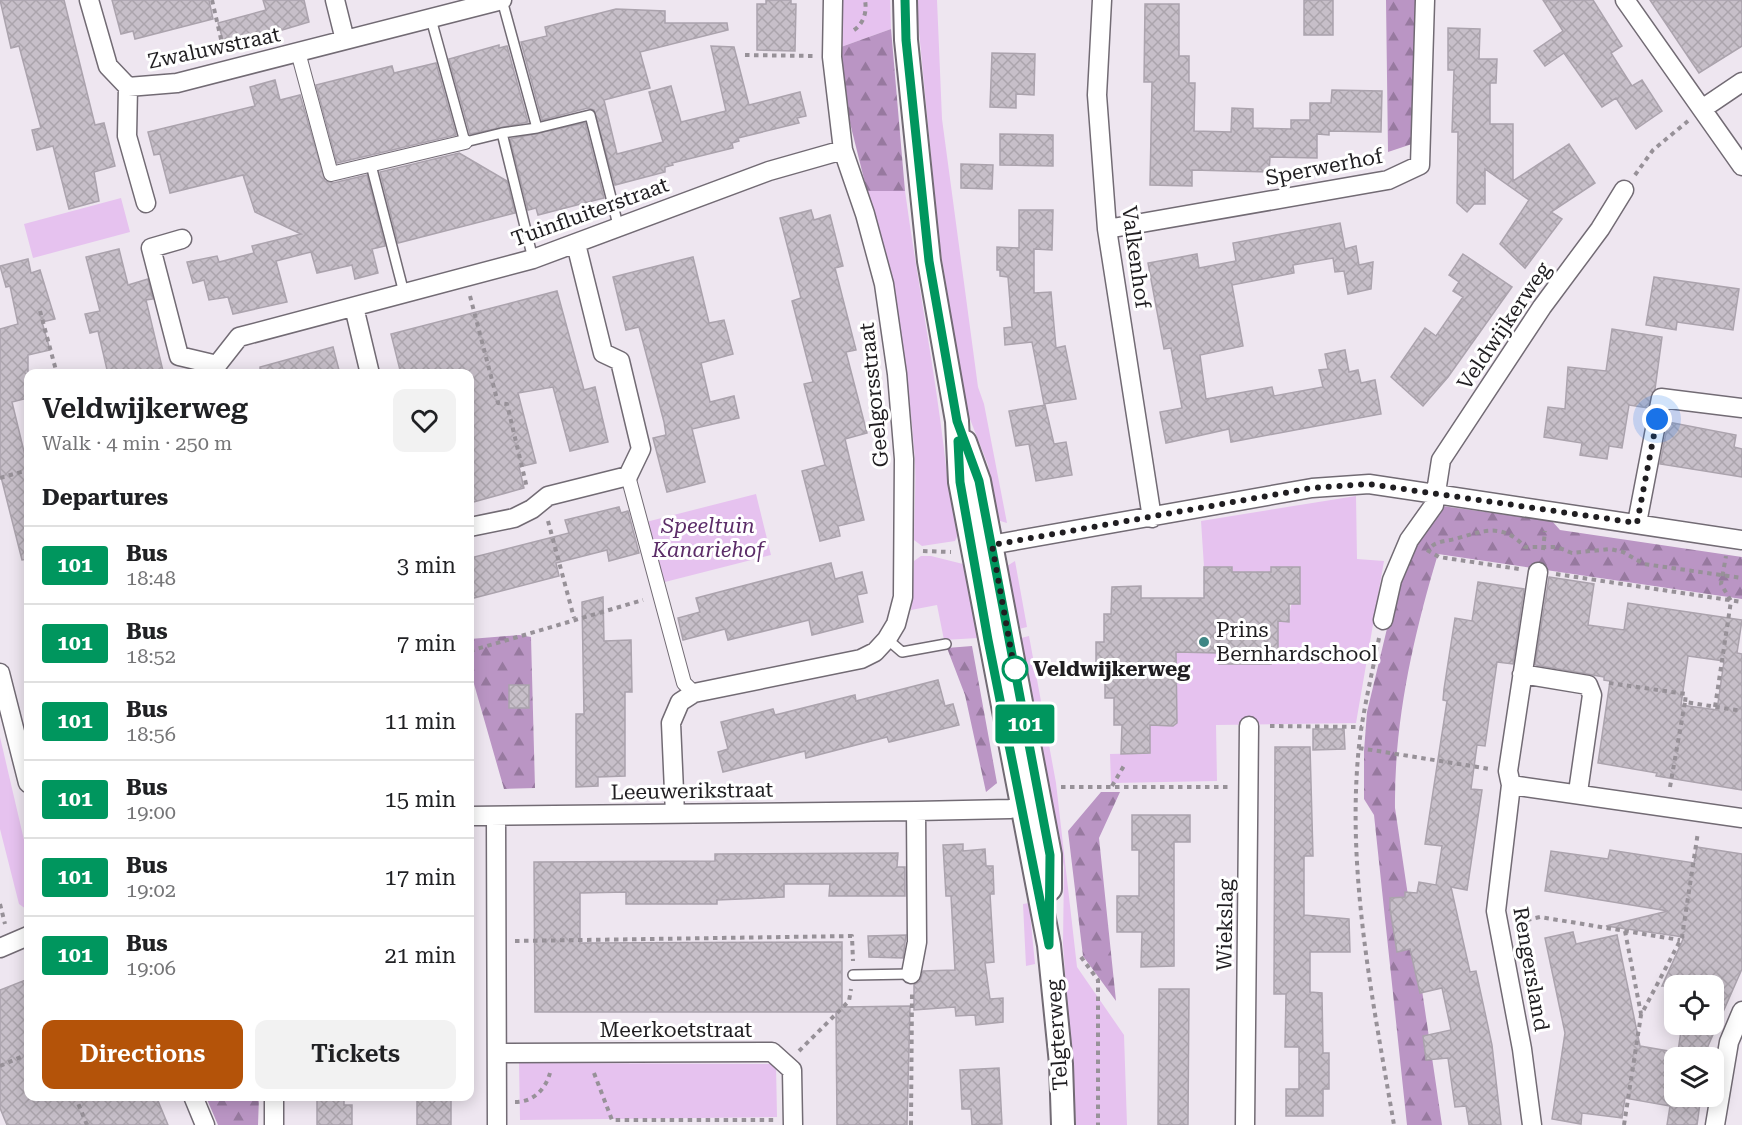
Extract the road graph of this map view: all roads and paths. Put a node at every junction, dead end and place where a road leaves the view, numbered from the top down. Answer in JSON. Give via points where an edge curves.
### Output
{"nodes":[{"id":1,"x":89,"y":0,"type":"edge"},
{"id":2,"x":212,"y":0,"type":"edge"},
{"id":3,"x":335,"y":0,"type":"edge"},
{"id":4,"x":502,"y":0,"type":"edge"},
{"id":5,"x":833,"y":0,"type":"edge"},
{"id":6,"x":905,"y":0,"type":"edge"},
{"id":7,"x":1102,"y":0,"type":"edge"},
{"id":8,"x":1425,"y":0,"type":"edge"},
{"id":9,"x":1625,"y":0,"type":"edge"},
{"id":10,"x":431,"y":19,"type":"junction"},
{"id":11,"x":345,"y":40,"type":"junction"},
{"id":12,"x":298,"y":52,"type":"junction"},
{"id":13,"x":745,"y":55,"type":"dead end"},
{"id":14,"x":832,"y":57,"type":"junction"},
{"id":15,"x":229,"y":70,"type":"junction"},
{"id":16,"x":1742,"y":82,"type":"edge"},
{"id":17,"x":128,"y":87,"type":"junction"},
{"id":18,"x":1702,"y":109,"type":"junction"},
{"id":19,"x":537,"y":128,"type":"junction"},
{"id":20,"x":502,"y":133,"type":"junction"},
{"id":21,"x":465,"y":142,"type":"junction"},
{"id":22,"x":843,"y":150,"type":"junction"},
{"id":23,"x":371,"y":165,"type":"junction"},
{"id":24,"x":1742,"y":166,"type":"edge"},
{"id":25,"x":1624,"y":190,"type":"joint"},
{"id":26,"x":146,"y":203,"type":"dead end"},
{"id":27,"x":618,"y":225,"type":"junction"},
{"id":28,"x":1107,"y":229,"type":"junction"},
{"id":29,"x":182,"y":239,"type":"dead end"},
{"id":30,"x":576,"y":244,"type":"junction"},
{"id":31,"x":533,"y":259,"type":"junction"},
{"id":32,"x":465,"y":277,"type":"junction"},
{"id":33,"x":404,"y":293,"type":"junction"},
{"id":34,"x":354,"y":306,"type":"junction"},
{"id":35,"x":40,"y":311,"type":"dead end"},
{"id":36,"x":56,"y":369,"type":"edge"},
{"id":37,"x":216,"y":369,"type":"edge"},
{"id":38,"x":369,"y":369,"type":"edge"},
{"id":39,"x":1742,"y":408,"type":"edge"},
{"id":40,"x":24,"y":471,"type":"edge"},
{"id":41,"x":628,"y":476,"type":"junction"},
{"id":42,"x":0,"y":478,"type":"edge"},
{"id":43,"x":1436,"y":492,"type":"junction"},
{"id":44,"x":537,"y":504,"type":"junction"},
{"id":45,"x":1548,"y":510,"type":"junction"},
{"id":46,"x":1152,"y":518,"type":"junction"},
{"id":47,"x":1637,"y":523,"type":"junction"},
{"id":48,"x":474,"y":526,"type":"edge"},
{"id":49,"x":1735,"y":539,"type":"edge"},
{"id":50,"x":1409,"y":540,"type":"junction"},
{"id":51,"x":982,"y":547,"type":"junction"},
{"id":52,"x":1543,"y":549,"type":"junction"},
{"id":53,"x":1427,"y":550,"type":"junction"},
{"id":54,"x":905,"y":552,"type":"junction"},
{"id":55,"x":1539,"y":572,"type":"junction"},
{"id":56,"x":1722,"y":575,"type":"junction"},
{"id":57,"x":1742,"y":578,"type":"edge"},
{"id":58,"x":660,"y":595,"type":"junction"},
{"id":59,"x":1731,"y":601,"type":"junction"},
{"id":60,"x":1742,"y":602,"type":"edge"},
{"id":61,"x":574,"y":619,"type":"junction"},
{"id":62,"x":1383,"y":620,"type":"joint"},
{"id":63,"x":887,"y":639,"type":"junction"},
{"id":64,"x":946,"y":644,"type":"dead end"},
{"id":65,"x":474,"y":650,"type":"edge"},
{"id":66,"x":0,"y":673,"type":"edge"},
{"id":67,"x":1522,"y":674,"type":"junction"},
{"id":68,"x":1590,"y":689,"type":"junction"},
{"id":69,"x":694,"y":693,"type":"junction"},
{"id":70,"x":1685,"y":702,"type":"junction"},
{"id":71,"x":1715,"y":707,"type":"junction"},
{"id":72,"x":1742,"y":711,"type":"edge"},
{"id":73,"x":1249,"y":726,"type":"joint"},
{"id":74,"x":1362,"y":727,"type":"junction"},
{"id":75,"x":1359,"y":748,"type":"junction"},
{"id":76,"x":1125,"y":764,"type":"dead end"},
{"id":77,"x":24,"y":767,"type":"edge"},
{"id":78,"x":1510,"y":778,"type":"junction"},
{"id":79,"x":1058,"y":787,"type":"dead end"},
{"id":80,"x":1112,"y":787,"type":"junction"},
{"id":81,"x":1249,"y":787,"type":"junction"},
{"id":82,"x":1578,"y":792,"type":"junction"},
{"id":83,"x":1030,"y":805,"type":"junction"},
{"id":84,"x":1667,"y":806,"type":"junction"},
{"id":85,"x":916,"y":811,"type":"junction"},
{"id":86,"x":1701,"y":811,"type":"junction"},
{"id":87,"x":675,"y":813,"type":"junction"},
{"id":88,"x":474,"y":816,"type":"edge"},
{"id":89,"x":496,"y":816,"type":"junction"},
{"id":90,"x":1742,"y":818,"type":"edge"},
{"id":91,"x":1497,"y":926,"type":"junction"},
{"id":92,"x":1625,"y":931,"type":"junction"},
{"id":93,"x":24,"y":938,"type":"edge"},
{"id":94,"x":1680,"y":940,"type":"junction"},
{"id":95,"x":497,"y":942,"type":"junction"},
{"id":96,"x":0,"y":948,"type":"edge"},
{"id":97,"x":1081,"y":957,"type":"dead end"},
{"id":98,"x":911,"y":974,"type":"junction"},
{"id":99,"x":853,"y":975,"type":"junction"},
{"id":100,"x":1742,"y":1011,"type":"edge"},
{"id":101,"x":1641,"y":1015,"type":"junction"},
{"id":102,"x":550,"y":1052,"type":"junction"},
{"id":103,"x":586,"y":1052,"type":"junction"},
{"id":104,"x":497,"y":1053,"type":"junction"},
{"id":105,"x":24,"y":1056,"type":"edge"},
{"id":106,"x":785,"y":1064,"type":"junction"},
{"id":107,"x":0,"y":1066,"type":"edge"},
{"id":108,"x":77,"y":1101,"type":"edge"},
{"id":109,"x":195,"y":1101,"type":"edge"},
{"id":110,"x":274,"y":1101,"type":"edge"},
{"id":111,"x":497,"y":1102,"type":"junction"},
{"id":112,"x":613,"y":1122,"type":"edge"},
{"id":113,"x":793,"y":1123,"type":"edge"},
{"id":114,"x":87,"y":1125,"type":"edge"},
{"id":115,"x":205,"y":1125,"type":"edge"},
{"id":116,"x":274,"y":1125,"type":"edge"},
{"id":117,"x":497,"y":1125,"type":"edge"},
{"id":118,"x":911,"y":1125,"type":"edge"},
{"id":119,"x":1063,"y":1125,"type":"edge"},
{"id":120,"x":1098,"y":1125,"type":"edge"},
{"id":121,"x":1245,"y":1125,"type":"edge"},
{"id":122,"x":1394,"y":1125,"type":"edge"},
{"id":123,"x":1532,"y":1125,"type":"edge"},
{"id":124,"x":1624,"y":1125,"type":"edge"},
{"id":125,"x":1715,"y":1125,"type":"edge"}],
"edges":[{"from":1,"to":17,"type":"street","name":"Zwaluwstraat","via":[[108,66]]},
{"from":2,"to":15,"type":"path"},
{"from":3,"to":11,"type":"street"},
{"from":4,"to":10,"type":"street","name":"Zwaluwstraat"},
{"from":4,"to":19,"type":"lane"},
{"from":5,"to":14,"type":"street"},
{"from":6,"to":51,"type":"street","name":"Telgterweg","via":[[929,261],[957,421],[979,481]]},
{"from":7,"to":28,"type":"street","name":"Valkenhof","via":[[1097,95]]},
{"from":8,"to":28,"type":"street","name":"Sperwerhof","via":[[1420,165],[1389,180]]},
{"from":9,"to":18,"type":"street"},
{"from":10,"to":11,"type":"street","name":"Zwaluwstraat"},
{"from":10,"to":21,"type":"lane"},
{"from":11,"to":12,"type":"street","name":"Zwaluwstraat"},
{"from":12,"to":15,"type":"street","name":"Zwaluwstraat"},
{"from":12,"to":23,"type":"street","name":"Zwaluwstraat","via":[[331,174]]},
{"from":13,"to":14,"type":"path"},
{"from":14,"to":22,"type":"street"},
{"from":15,"to":17,"type":"street","name":"Zwaluwstraat","via":[[177,83]]},
{"from":16,"to":18,"type":"street"},
{"from":17,"to":26,"type":"street","via":[[127,136]]},
{"from":18,"to":24,"type":"street"},
{"from":18,"to":25,"type":"path","via":[[1653,150]]},
{"from":19,"to":20,"type":"lane"},
{"from":19,"to":27,"type":"lane","via":[[590,115]]},
{"from":20,"to":21,"type":"lane"},
{"from":20,"to":31,"type":"lane"},
{"from":21,"to":23,"type":"street","name":"Zwaluwstraat"},
{"from":22,"to":27,"type":"street","name":"Tuinfluiterstraat","via":[[769,171]]},
{"from":22,"to":54,"type":"street","name":"Geelgorsstraat","via":[[884,284],[899,395]]},
{"from":23,"to":33,"type":"lane"},
{"from":25,"to":43,"type":"street","name":"Veldwijkerweg","via":[[1441,460]]},
{"from":27,"to":30,"type":"street","name":"Tuinfluiterstraat"},
{"from":28,"to":46,"type":"street","name":"Valkenhof"},
{"from":29,"to":37,"type":"street","name":"Tuinfluiterstraat","via":[[152,248],[179,356]]},
{"from":30,"to":31,"type":"street","name":"Tuinfluiterstraat"},
{"from":30,"to":41,"type":"street","via":[[603,352],[620,361],[641,449]]},
{"from":31,"to":32,"type":"street","name":"Tuinfluiterstraat"},
{"from":32,"to":33,"type":"street","name":"Tuinfluiterstraat"},
{"from":32,"to":44,"type":"path","via":[[498,403],[507,404]]},
{"from":33,"to":34,"type":"street","name":"Tuinfluiterstraat"},
{"from":34,"to":37,"type":"street","name":"Tuinfluiterstraat","via":[[239,337]]},
{"from":34,"to":38,"type":"street"},
{"from":35,"to":36,"type":"path"},
{"from":39,"to":47,"type":"street","via":[[1661,398]]},
{"from":40,"to":42,"type":"path"},
{"from":41,"to":44,"type":"street","via":[[548,496]]},
{"from":41,"to":58,"type":"street"},
{"from":43,"to":45,"type":"street"},
{"from":43,"to":46,"type":"street","via":[[1369,484],[1312,488]]},
{"from":43,"to":50,"type":"street","name":"Veldwijkerweg","via":[[1434,505]]},
{"from":44,"to":48,"type":"street","via":[[514,518]]},
{"from":44,"to":61,"type":"path"},
{"from":45,"to":47,"type":"street"},
{"from":45,"to":52,"type":"path"},
{"from":46,"to":51,"type":"street"},
{"from":47,"to":49,"type":"street"},
{"from":49,"to":56,"type":"path"},
{"from":50,"to":53,"type":"path"},
{"from":50,"to":62,"type":"street","name":"Veldwijkerweg","via":[[1392,580]]},
{"from":51,"to":54,"type":"path","via":[[956,552]]},
{"from":51,"to":83,"type":"street","name":"Telgterweg"},
{"from":52,"to":53,"type":"path","via":[[1525,547],[1514,536],[1498,531],[1482,531],[1435,543]]},
{"from":52,"to":55,"type":"path"},
{"from":52,"to":56,"type":"path","via":[[1610,549],[1644,564]]},
{"from":53,"to":55,"type":"path","via":[[1439,557]]},
{"from":54,"to":63,"type":"street","name":"Geelgorsstraat","via":[[903,597],[896,624]]},
{"from":55,"to":59,"type":"path"},
{"from":55,"to":67,"type":"street","name":"Rengersland"},
{"from":56,"to":57,"type":"path"},
{"from":56,"to":59,"type":"path","via":[[1721,584]]},
{"from":58,"to":61,"type":"path"},
{"from":58,"to":69,"type":"street","via":[[684,683]]},
{"from":59,"to":60,"type":"path"},
{"from":59,"to":71,"type":"path"},
{"from":61,"to":65,"type":"path"},
{"from":62,"to":74,"type":"path"},
{"from":63,"to":64,"type":"lane","via":[[902,652]]},
{"from":63,"to":69,"type":"street","name":"Geelgorsstraat","via":[[861,659]]},
{"from":66,"to":77,"type":"street"},
{"from":67,"to":68,"type":"street","via":[[1588,685]]},
{"from":67,"to":78,"type":"street","name":"Rengersland"},
{"from":68,"to":70,"type":"path","via":[[1603,682],[1686,694]]},
{"from":68,"to":82,"type":"street"},
{"from":69,"to":87,"type":"street","via":[[680,702],[671,723]]},
{"from":70,"to":71,"type":"path"},
{"from":70,"to":84,"type":"path"},
{"from":71,"to":72,"type":"path"},
{"from":73,"to":74,"type":"path"},
{"from":73,"to":81,"type":"street","name":"Wiekslag"},
{"from":74,"to":75,"type":"path"},
{"from":75,"to":78,"type":"path"},
{"from":75,"to":122,"type":"path","via":[[1360,905]]},
{"from":76,"to":80,"type":"path"},
{"from":78,"to":82,"type":"street"},
{"from":78,"to":91,"type":"street","name":"Rengersland"},
{"from":79,"to":80,"type":"path"},
{"from":80,"to":81,"type":"path"},
{"from":81,"to":121,"type":"street","name":"Wiekslag"},
{"from":82,"to":84,"type":"street"},
{"from":83,"to":85,"type":"street","name":"Leeuwerikstraat"},
{"from":83,"to":119,"type":"street","name":"Telgterweg","via":[[1050,855],[1049,945]]},
{"from":84,"to":86,"type":"street"},
{"from":85,"to":87,"type":"street","name":"Leeuwerikstraat"},
{"from":85,"to":98,"type":"street","via":[[917,942]]},
{"from":86,"to":90,"type":"street"},
{"from":86,"to":94,"type":"path"},
{"from":87,"to":89,"type":"street","name":"Leeuwerikstraat"},
{"from":88,"to":89,"type":"street","name":"Leeuwerikstraat"},
{"from":89,"to":95,"type":"street"},
{"from":91,"to":92,"type":"path","via":[[1540,917]]},
{"from":91,"to":123,"type":"street","name":"Rengersland","via":[[1522,1049]]},
{"from":92,"to":94,"type":"path"},
{"from":92,"to":101,"type":"path"},
{"from":93,"to":96,"type":"street"},
{"from":94,"to":101,"type":"path"},
{"from":95,"to":99,"type":"path","via":[[852,936]]},
{"from":95,"to":104,"type":"street"},
{"from":97,"to":120,"type":"path","via":[[1098,980]]},
{"from":98,"to":99,"type":"lane"},
{"from":98,"to":118,"type":"path"},
{"from":99,"to":106,"type":"path","via":[[849,1001]]},
{"from":100,"to":125,"type":"street","via":[[1730,1042]]},
{"from":101,"to":124,"type":"path"},
{"from":102,"to":103,"type":"street","name":"Meerkoetstraat"},
{"from":102,"to":104,"type":"street","name":"Meerkoetstraat"},
{"from":102,"to":111,"type":"path","via":[[550,1076],[538,1095],[525,1102]]},
{"from":103,"to":106,"type":"street","name":"Meerkoetstraat","via":[[772,1052]]},
{"from":103,"to":112,"type":"path"},
{"from":104,"to":111,"type":"street"},
{"from":105,"to":107,"type":"path"},
{"from":106,"to":113,"type":"street","via":[[792,1070]]},
{"from":108,"to":114,"type":"path"},
{"from":109,"to":115,"type":"street"},
{"from":110,"to":116,"type":"street"},
{"from":111,"to":117,"type":"street"},
{"from":112,"to":113,"type":"path"}]}
